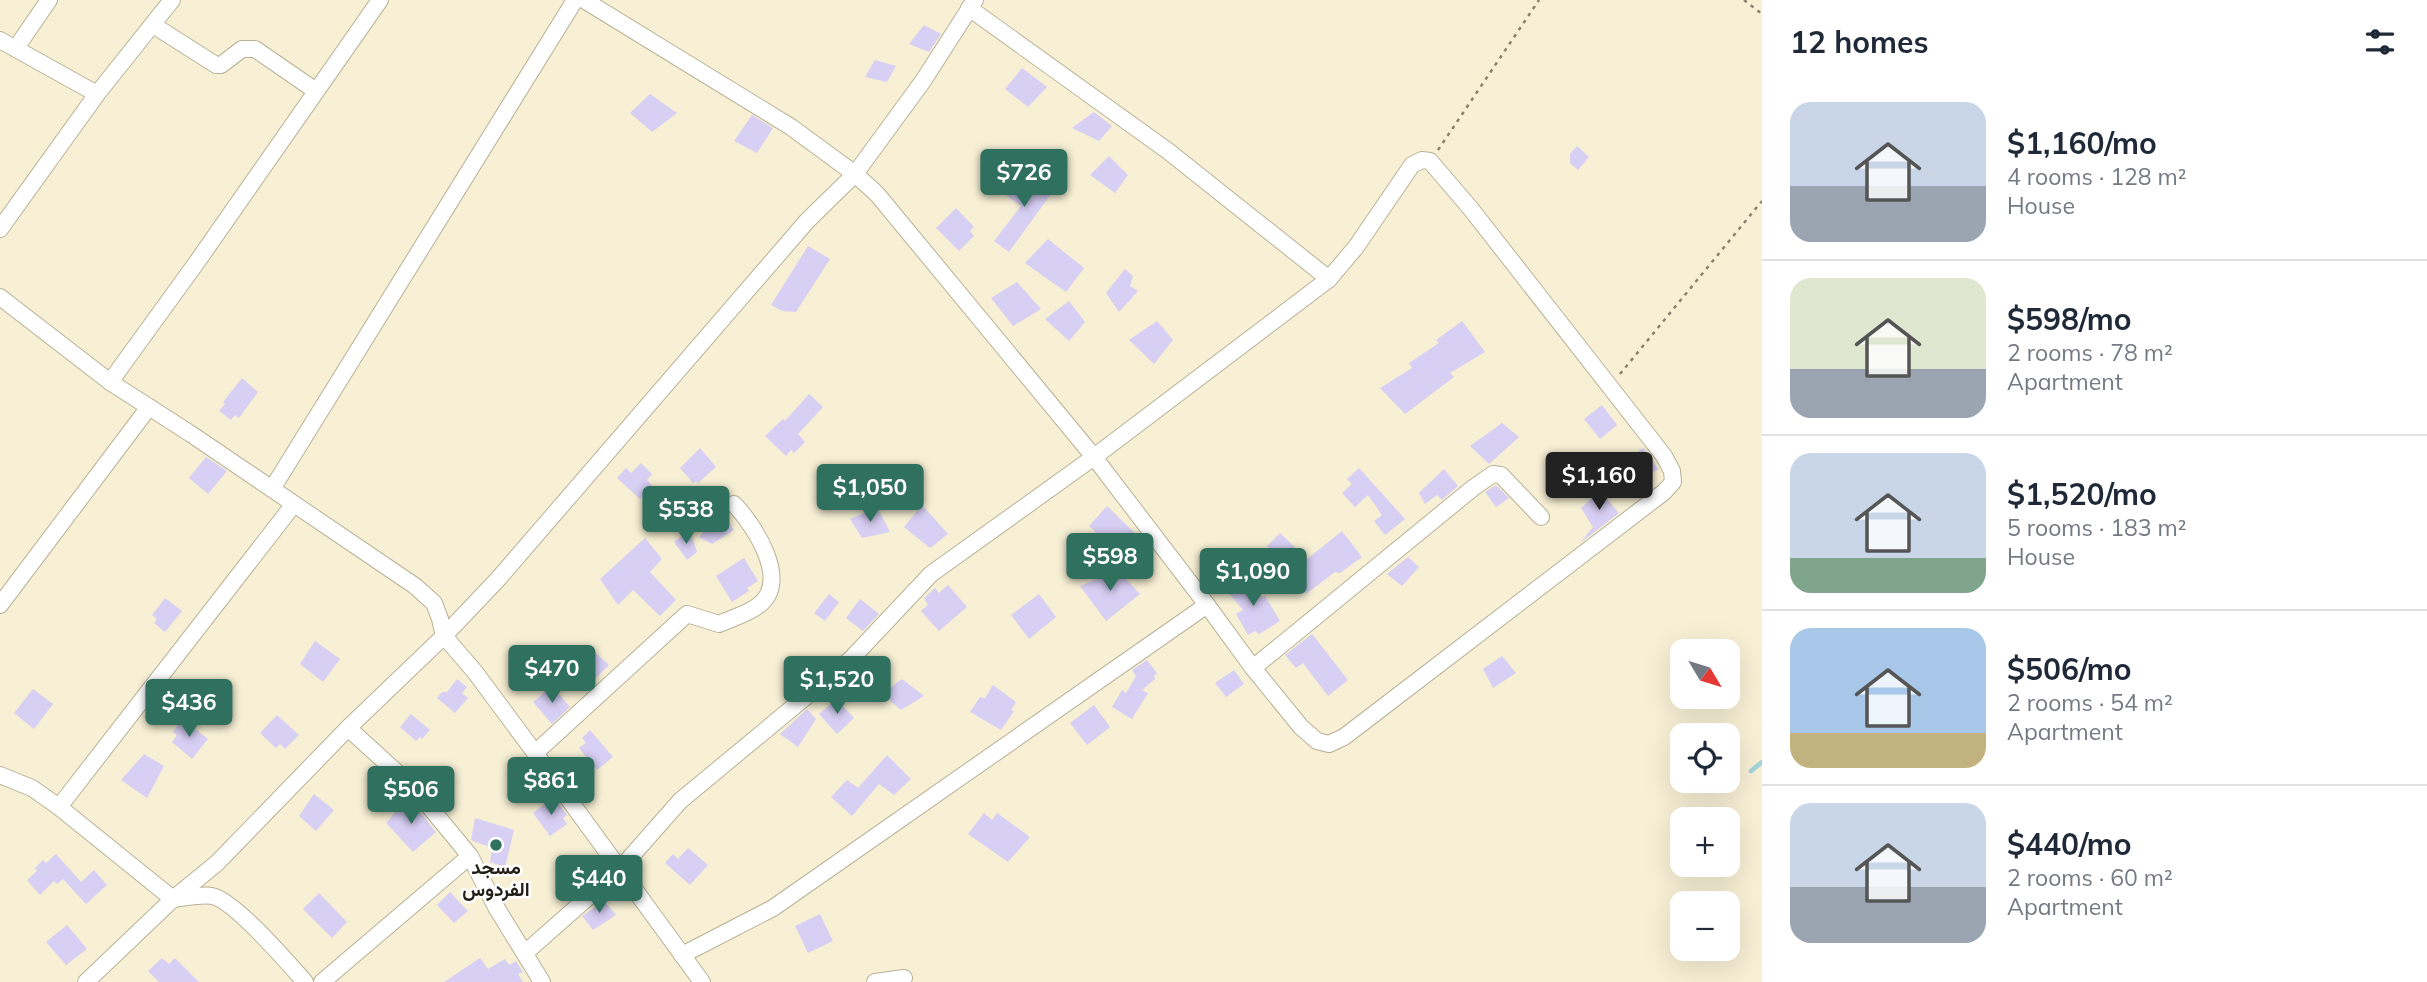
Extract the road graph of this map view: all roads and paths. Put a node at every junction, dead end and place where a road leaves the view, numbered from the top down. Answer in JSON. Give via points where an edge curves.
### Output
{"nodes":[{"id":1,"x":49,"y":0,"type":"edge"},
{"id":2,"x":172,"y":0,"type":"edge"},
{"id":3,"x":380,"y":0,"type":"edge"},
{"id":4,"x":575,"y":0,"type":"edge"},
{"id":5,"x":584,"y":0,"type":"edge"},
{"id":6,"x":1539,"y":0,"type":"edge"},
{"id":7,"x":1744,"y":0,"type":"edge"},
{"id":8,"x":972,"y":4,"type":"edge"},
{"id":9,"x":1762,"y":14,"type":"edge"},
{"id":10,"x":153,"y":25,"type":"junction"},
{"id":11,"x":0,"y":40,"type":"edge"},
{"id":12,"x":16,"y":48,"type":"junction"},
{"id":13,"x":316,"y":91,"type":"junction"},
{"id":14,"x":97,"y":94,"type":"junction"},
{"id":15,"x":1430,"y":161,"type":"junction"},
{"id":16,"x":855,"y":174,"type":"junction"},
{"id":17,"x":1762,"y":201,"type":"edge"},
{"id":18,"x":0,"y":229,"type":"edge"},
{"id":19,"x":1329,"y":279,"type":"junction"},
{"id":20,"x":0,"y":297,"type":"edge"},
{"id":21,"x":110,"y":382,"type":"junction"},
{"id":22,"x":1609,"y":388,"type":"junction"},
{"id":23,"x":149,"y":407,"type":"junction"},
{"id":24,"x":1094,"y":457,"type":"junction"},
{"id":25,"x":272,"y":489,"type":"junction"},
{"id":26,"x":294,"y":504,"type":"junction"},
{"id":27,"x":734,"y":504,"type":"dead end"},
{"id":28,"x":1541,"y":517,"type":"dead end"},
{"id":29,"x":0,"y":605,"type":"edge"},
{"id":30,"x":1208,"y":605,"type":"junction"},
{"id":31,"x":444,"y":636,"type":"junction"},
{"id":32,"x":1253,"y":668,"type":"junction"},
{"id":33,"x":348,"y":728,"type":"junction"},
{"id":34,"x":535,"y":754,"type":"junction"},
{"id":35,"x":0,"y":775,"type":"edge"},
{"id":36,"x":59,"y":807,"type":"junction"},
{"id":37,"x":470,"y":856,"type":"junction"},
{"id":38,"x":620,"y":869,"type":"junction"},
{"id":39,"x":173,"y":899,"type":"junction"},
{"id":40,"x":525,"y":953,"type":"junction"},
{"id":41,"x":682,"y":955,"type":"junction"},
{"id":42,"x":904,"y":978,"type":"dead end"},
{"id":43,"x":86,"y":982,"type":"edge"},
{"id":44,"x":305,"y":982,"type":"edge"},
{"id":45,"x":322,"y":982,"type":"edge"},
{"id":46,"x":542,"y":982,"type":"edge"},
{"id":47,"x":702,"y":982,"type":"edge"},
{"id":48,"x":875,"y":982,"type":"edge"}],
"edges":[{"from":1,"to":12,"type":"street"},
{"from":2,"to":10,"type":"street"},
{"from":3,"to":13,"type":"street"},
{"from":4,"to":25,"type":"street"},
{"from":5,"to":16,"type":"street","via":[[790,127]]},
{"from":6,"to":15,"type":"path"},
{"from":7,"to":9,"type":"path"},
{"from":8,"to":16,"type":"street"},
{"from":8,"to":19,"type":"street"},
{"from":10,"to":13,"type":"street","via":[[216,65],[242,48],[255,49]]},
{"from":10,"to":14,"type":"street"},
{"from":11,"to":12,"type":"street"},
{"from":12,"to":14,"type":"street"},
{"from":13,"to":21,"type":"street"},
{"from":14,"to":18,"type":"street"},
{"from":15,"to":19,"type":"street","via":[[1412,165]]},
{"from":15,"to":22,"type":"street"},
{"from":16,"to":24,"type":"street","via":[[877,194]]},
{"from":16,"to":31,"type":"street","via":[[798,231]]},
{"from":17,"to":22,"type":"path"},
{"from":19,"to":24,"type":"street"},
{"from":20,"to":21,"type":"street"},
{"from":21,"to":23,"type":"street"},
{"from":22,"to":32,"type":"street","via":[[1672,471],[1673,482],[1664,492],[1329,744],[1309,734]]},
{"from":23,"to":25,"type":"street"},
{"from":23,"to":29,"type":"street"},
{"from":24,"to":30,"type":"street"},
{"from":24,"to":38,"type":"street","via":[[932,574],[849,660],[680,801]]},
{"from":25,"to":26,"type":"street"},
{"from":26,"to":31,"type":"street","via":[[415,586],[434,603]]},
{"from":26,"to":36,"type":"street"},
{"from":27,"to":34,"type":"street","via":[[771,563],[770,588],[761,604],[719,624],[687,614]]},
{"from":28,"to":32,"type":"street","via":[[1501,475],[1493,474]]},
{"from":30,"to":32,"type":"street"},
{"from":30,"to":41,"type":"street","via":[[773,908]]},
{"from":31,"to":33,"type":"street"},
{"from":31,"to":34,"type":"street"},
{"from":33,"to":37,"type":"street","via":[[414,788]]},
{"from":33,"to":39,"type":"street","via":[[217,863]]},
{"from":34,"to":38,"type":"street"},
{"from":35,"to":36,"type":"street","via":[[32,788]]},
{"from":36,"to":39,"type":"street"},
{"from":37,"to":40,"type":"street"},
{"from":37,"to":45,"type":"street"},
{"from":38,"to":40,"type":"street"},
{"from":38,"to":41,"type":"street"},
{"from":39,"to":43,"type":"street"},
{"from":39,"to":44,"type":"street","via":[[212,896],[226,903]]},
{"from":40,"to":46,"type":"street"},
{"from":41,"to":47,"type":"street"},
{"from":42,"to":48,"type":"street"}]}
